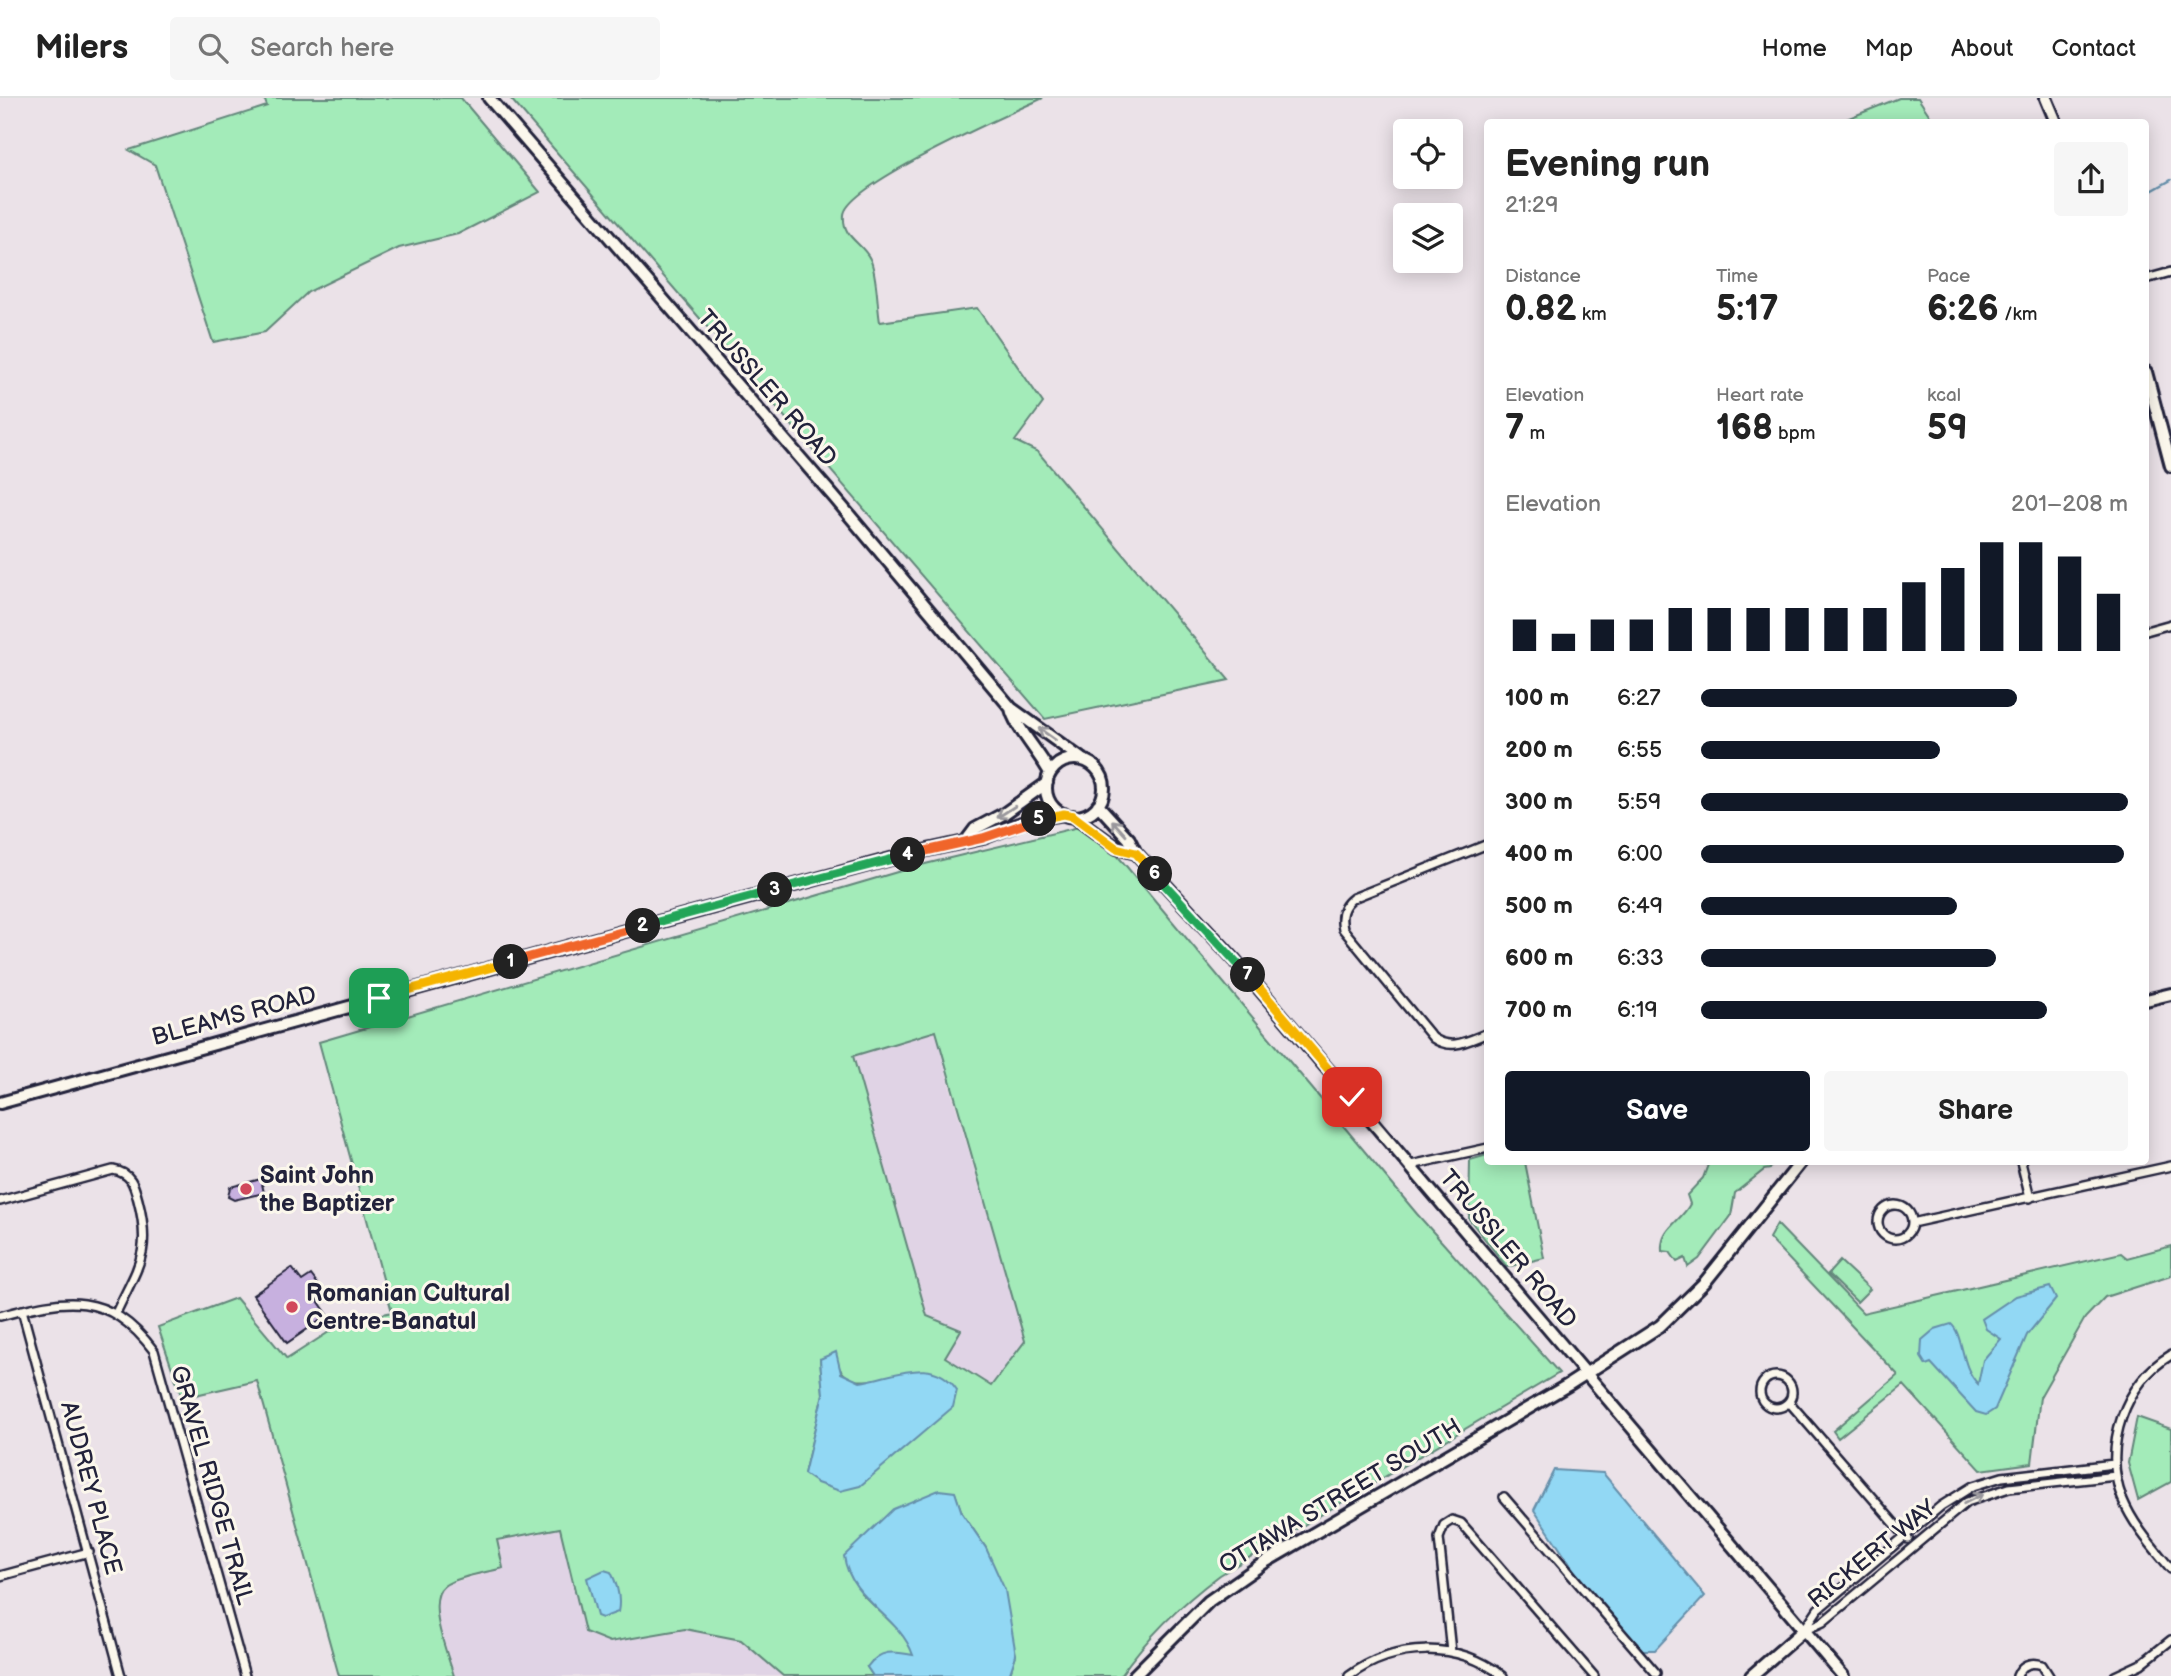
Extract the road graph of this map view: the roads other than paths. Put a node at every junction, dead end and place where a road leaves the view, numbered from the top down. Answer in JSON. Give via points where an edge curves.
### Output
{"nodes":[{"id":1,"x":489,"y":98,"type":"edge"},
{"id":2,"x":2046,"y":98,"type":"edge"},
{"id":3,"x":2055,"y":119,"type":"edge"},
{"id":4,"x":2171,"y":272,"type":"edge"},
{"id":5,"x":2149,"y":278,"type":"edge"},
{"id":6,"x":2149,"y":383,"type":"edge"},
{"id":7,"x":2171,"y":466,"type":"edge"},
{"id":8,"x":2171,"y":624,"type":"edge"},
{"id":9,"x":2149,"y":630,"type":"edge"},
{"id":10,"x":1011,"y":708,"type":"junction"},
{"id":11,"x":1083,"y":760,"type":"junction"},
{"id":12,"x":1049,"y":778,"type":"junction"},
{"id":13,"x":1098,"y":805,"type":"junction"},
{"id":14,"x":1069,"y":815,"type":"junction"},
{"id":15,"x":966,"y":841,"type":"junction"},
{"id":16,"x":1484,"y":846,"type":"edge"},
{"id":17,"x":1136,"y":853,"type":"junction"},
{"id":18,"x":2171,"y":994,"type":"edge"},
{"id":19,"x":2149,"y":999,"type":"edge"},
{"id":20,"x":1484,"y":1035,"type":"edge"},
{"id":21,"x":0,"y":1103,"type":"edge"},
{"id":22,"x":1484,"y":1149,"type":"edge"},
{"id":23,"x":1411,"y":1165,"type":"junction"},
{"id":24,"x":1799,"y":1165,"type":"edge"},
{"id":25,"x":2022,"y":1165,"type":"edge"},
{"id":26,"x":2171,"y":1166,"type":"edge"},
{"id":27,"x":2030,"y":1198,"type":"junction"},
{"id":28,"x":0,"y":1201,"type":"edge"},
{"id":29,"x":1912,"y":1223,"type":"junction"},
{"id":30,"x":22,"y":1310,"type":"junction"},
{"id":31,"x":116,"y":1313,"type":"junction"},
{"id":32,"x":0,"y":1316,"type":"edge"},
{"id":33,"x":2171,"y":1354,"type":"edge"},
{"id":34,"x":1585,"y":1374,"type":"junction"},
{"id":35,"x":1789,"y":1402,"type":"junction"},
{"id":36,"x":2115,"y":1464,"type":"junction"},
{"id":37,"x":2116,"y":1476,"type":"junction"},
{"id":38,"x":1504,"y":1497,"type":"dead end"},
{"id":39,"x":1905,"y":1536,"type":"junction"},
{"id":40,"x":1913,"y":1545,"type":"junction"},
{"id":41,"x":89,"y":1552,"type":"junction"},
{"id":42,"x":2171,"y":1569,"type":"edge"},
{"id":43,"x":0,"y":1576,"type":"edge"},
{"id":44,"x":1804,"y":1630,"type":"junction"},
{"id":45,"x":2171,"y":1640,"type":"edge"},
{"id":46,"x":1451,"y":1652,"type":"junction"},
{"id":47,"x":1656,"y":1675,"type":"edge"},
{"id":48,"x":121,"y":1676,"type":"edge"},
{"id":49,"x":245,"y":1676,"type":"edge"},
{"id":50,"x":1134,"y":1676,"type":"edge"},
{"id":51,"x":1349,"y":1676,"type":"edge"},
{"id":52,"x":1503,"y":1676,"type":"edge"},
{"id":53,"x":1594,"y":1676,"type":"edge"},
{"id":54,"x":1751,"y":1676,"type":"edge"},
{"id":55,"x":1843,"y":1676,"type":"edge"},
{"id":56,"x":2017,"y":1676,"type":"edge"},
{"id":57,"x":2049,"y":1676,"type":"edge"},
{"id":58,"x":2115,"y":1676,"type":"edge"}],
"edges":[{"from":1,"to":10,"type":"main road","name":"TRUSSLER ROAD"},
{"from":2,"to":3,"type":"main road"},
{"from":4,"to":5,"type":"street"},
{"from":6,"to":7,"type":"main road"},
{"from":8,"to":9,"type":"street"},
{"from":11,"to":10,"type":"main road","name":"TRUSSLER ROAD","one_way":true},
{"from":10,"to":12,"type":"main road","name":"TRUSSLER ROAD","via":[[1012,718],[1038,749]]},
{"from":11,"to":12,"type":"main road","via":[[1064,761]]},
{"from":11,"to":13,"type":"main road","via":[[1103,778]]},
{"from":12,"to":14,"type":"main road","via":[[1050,801]]},
{"from":12,"to":15,"type":"main road","name":"BLEAMS ROAD","one_way":true,"via":[[975,829]]},
{"from":13,"to":14,"type":"main road","via":[[1083,816]]},
{"from":17,"to":13,"type":"main road","name":"TRUSSLER ROAD","one_way":true},
{"from":14,"to":15,"type":"main road","name":"BLEAMS ROAD","via":[[1029,820]]},
{"from":14,"to":17,"type":"main road","name":"TRUSSLER ROAD","via":[[1116,848]]},
{"from":15,"to":21,"type":"main road","name":"BLEAMS ROAD"},
{"from":16,"to":20,"type":"street","via":[[1353,898],[1342,917],[1343,929],[1433,1038],[1443,1045],[1457,1045]]},
{"from":17,"to":23,"type":"main road","name":"TRUSSLER ROAD"},
{"from":18,"to":19,"type":"main road"},
{"from":22,"to":23,"type":"street"},
{"from":23,"to":34,"type":"main road","name":"TRUSSLER ROAD"},
{"from":24,"to":34,"type":"main road","via":[[1687,1302],[1645,1337]]},
{"from":25,"to":27,"type":"street"},
{"from":26,"to":27,"type":"street"},
{"from":27,"to":29,"type":"street"},
{"from":28,"to":31,"type":"street","via":[[113,1170],[127,1175],[134,1185],[146,1240]]},
{"from":29,"to":29,"type":"street","via":[[1909,1212],[1893,1205],[1882,1210],[1877,1221],[1882,1234],[1894,1240],[1906,1235]]},
{"from":30,"to":31,"type":"street","name":"GRAVEL RIDGE TRAIL","via":[[65,1301]]},
{"from":30,"to":32,"type":"street","name":"GRAVEL RIDGE TRAIL"},
{"from":30,"to":41,"type":"street","name":"AUDREY PLACE"},
{"from":31,"to":49,"type":"street","name":"GRAVEL RIDGE TRAIL","via":[[147,1343],[162,1375]]},
{"from":33,"to":36,"type":"street","via":[[2147,1374],[2127,1404],[2117,1435]]},
{"from":34,"to":44,"type":"main road","name":"TRUSSLER ROAD"},
{"from":34,"to":50,"type":"main road","name":"OTTAWA STREET SOUTH","via":[[1265,1562],[1209,1601]]},
{"from":35,"to":35,"type":"street","via":[[1793,1392],[1786,1379],[1772,1376],[1762,1384],[1760,1394],[1768,1406],[1777,1408]]},
{"from":35,"to":39,"type":"street"},
{"from":36,"to":37,"type":"street"},
{"from":36,"to":39,"type":"street","name":"RICKERT WAY","via":[[2014,1475],[1973,1486]]},
{"from":40,"to":37,"type":"street","name":"RICKERT WAY","one_way":true,"via":[[1967,1502],[1991,1492]]},
{"from":37,"to":42,"type":"street","via":[[2133,1521]]},
{"from":38,"to":47,"type":"street"},
{"from":39,"to":40,"type":"street"},
{"from":39,"to":44,"type":"street","name":"RICKERT WAY","via":[[1818,1609]]},
{"from":40,"to":44,"type":"street","name":"RICKERT WAY","via":[[1823,1622]]},
{"from":41,"to":43,"type":"street"},
{"from":41,"to":48,"type":"street","name":"AUDREY PLACE"},
{"from":44,"to":54,"type":"main road"},
{"from":44,"to":55,"type":"main road","name":"TRUSSLER ROAD"},
{"from":45,"to":58,"type":"street","via":[[2141,1664]]},
{"from":46,"to":51,"type":"street","via":[[1401,1652]]},
{"from":46,"to":52,"type":"street"},
{"from":46,"to":53,"type":"street","via":[[1439,1538],[1444,1525],[1452,1520],[1461,1523]]},
{"from":56,"to":57,"type":"street","via":[[2030,1663],[2042,1665]]}]}
